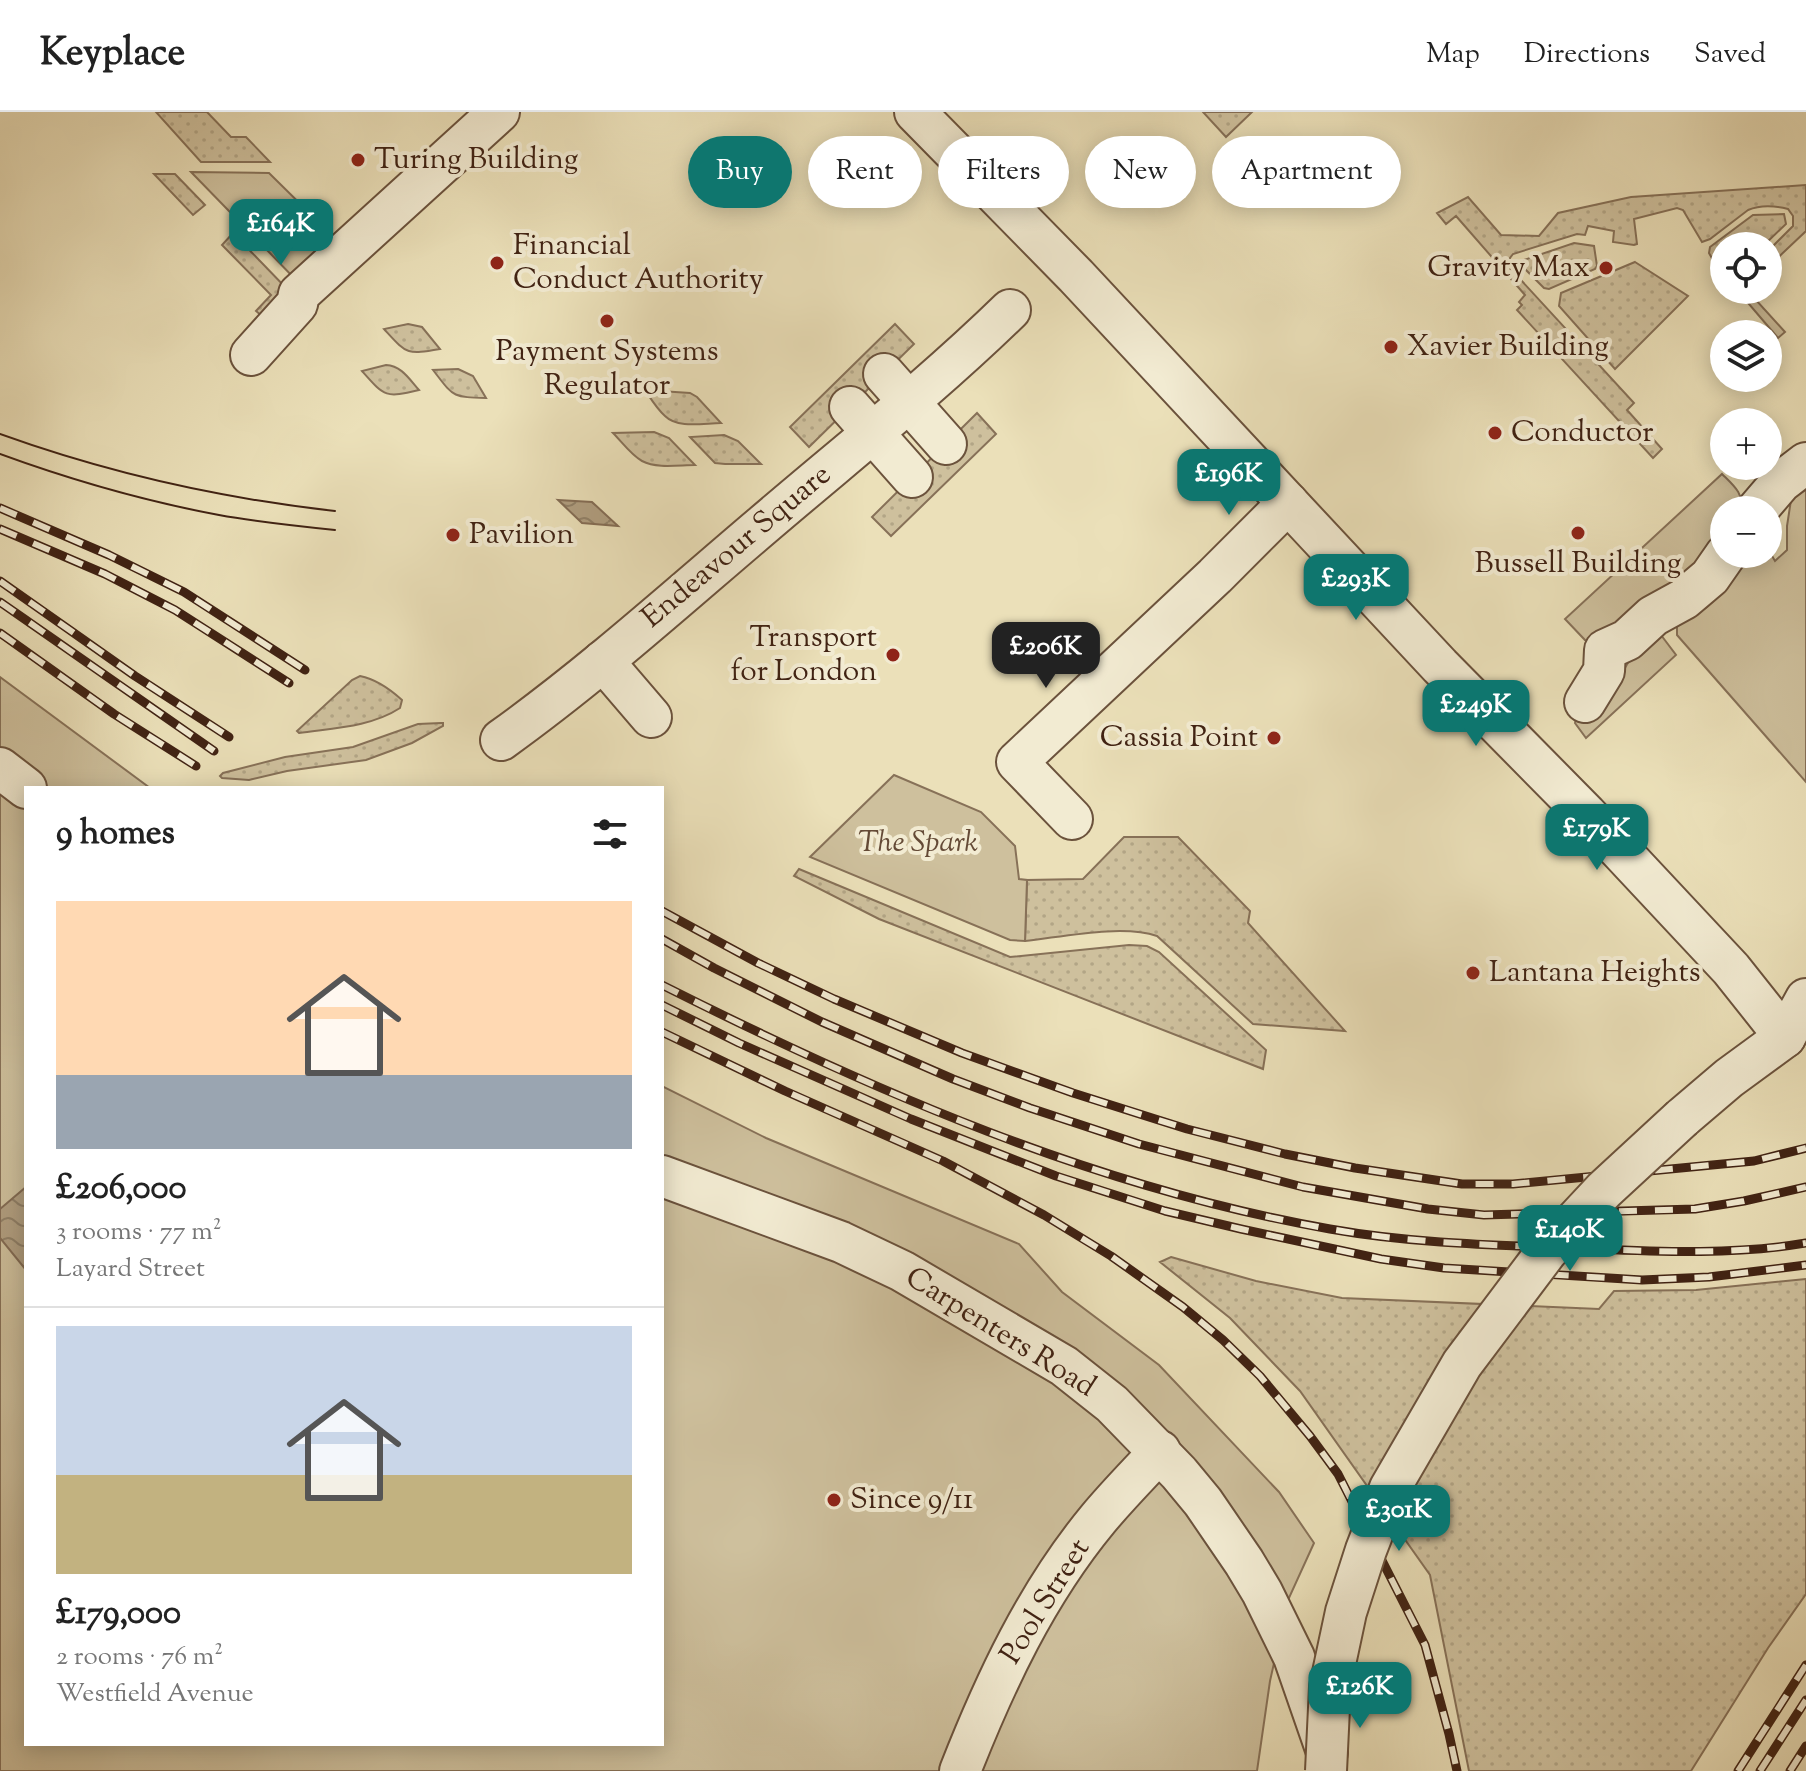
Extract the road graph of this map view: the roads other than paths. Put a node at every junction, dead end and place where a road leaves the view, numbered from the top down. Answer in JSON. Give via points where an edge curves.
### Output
{"nodes":[{"id":1,"x":499,"y":112,"type":"edge"},
{"id":2,"x":915,"y":112,"type":"edge"},
{"id":3,"x":1010,"y":310,"type":"dead end"},
{"id":4,"x":251,"y":355,"type":"dead end"},
{"id":5,"x":896,"y":388,"type":"junction"},
{"id":6,"x":861,"y":420,"type":"junction"},
{"id":7,"x":946,"y":444,"type":"dead end"},
{"id":8,"x":1806,"y":463,"type":"edge"},
{"id":9,"x":912,"y":477,"type":"dead end"},
{"id":10,"x":1769,"y":496,"type":"edge"},
{"id":11,"x":1288,"y":503,"type":"junction"},
{"id":12,"x":1716,"y":568,"type":"edge"},
{"id":13,"x":603,"y":661,"type":"junction"},
{"id":14,"x":1585,"y":702,"type":"dead end"},
{"id":15,"x":651,"y":717,"type":"dead end"},
{"id":16,"x":501,"y":740,"type":"dead end"},
{"id":17,"x":0,"y":768,"type":"edge"},
{"id":18,"x":24,"y":786,"type":"edge"},
{"id":19,"x":1072,"y":819,"type":"dead end"},
{"id":20,"x":1806,"y":999,"type":"edge"},
{"id":21,"x":1796,"y":1035,"type":"edge"},
{"id":22,"x":664,"y":1177,"type":"edge"},
{"id":23,"x":1160,"y":1451,"type":"junction"},
{"id":24,"x":960,"y":1771,"type":"edge"},
{"id":25,"x":1326,"y":1771,"type":"edge"},
{"id":26,"x":1333,"y":1771,"type":"edge"}],
"edges":[{"from":1,"to":4,"type":"street","via":[[299,294],[297,304]]},
{"from":2,"to":11,"type":"street"},
{"from":3,"to":5,"type":"street","name":"Endeavour Square","via":[[983,336]]},
{"from":5,"to":6,"type":"street","name":"Endeavour Square"},
{"from":5,"to":7,"type":"street"},
{"from":6,"to":9,"type":"street"},
{"from":6,"to":13,"type":"street","name":"Endeavour Square"},
{"from":8,"to":10,"type":"street"},
{"from":11,"to":19,"type":"street","via":[[1017,762]]},
{"from":11,"to":21,"type":"street"},
{"from":12,"to":14,"type":"street","via":[[1684,599],[1605,650],[1604,671]]},
{"from":13,"to":15,"type":"street"},
{"from":13,"to":16,"type":"street","name":"Endeavour Square"},
{"from":17,"to":18,"type":"street"},
{"from":20,"to":21,"type":"street"},
{"from":21,"to":25,"type":"street","bridge":true,"via":[[1729,1078],[1604,1190],[1547,1251],[1462,1364],[1390,1488],[1366,1550],[1330,1687]]},
{"from":22,"to":23,"type":"street","name":"Carpenters Road","via":[[841,1242],[902,1271],[1064,1366]]},
{"from":23,"to":24,"type":"street","name":"Pool Street","via":[[1098,1519],[1045,1593],[1001,1675]]},
{"from":23,"to":26,"type":"street","name":"Carpenters Road","via":[[1203,1502],[1262,1592],[1294,1657]]}]}
